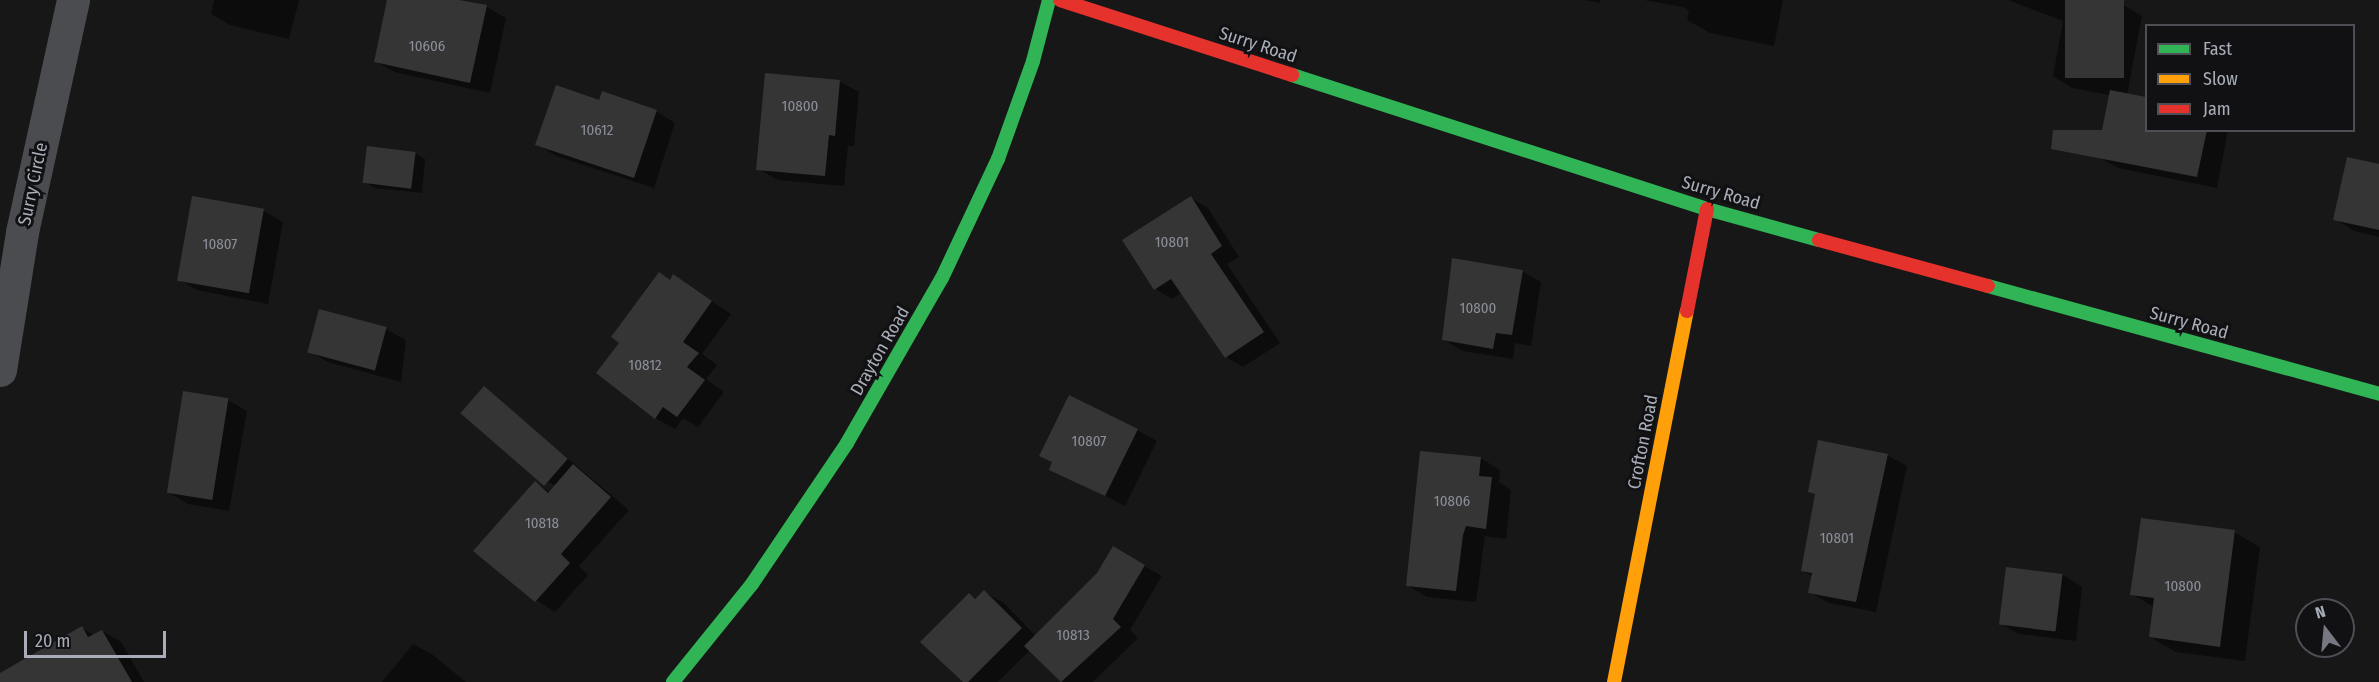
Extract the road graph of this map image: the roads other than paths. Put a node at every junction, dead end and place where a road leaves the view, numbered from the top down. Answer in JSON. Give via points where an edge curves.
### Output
{"nodes":[{"id":1,"x":74,"y":0,"type":"edge"},
{"id":2,"x":1049,"y":0,"type":"edge"},
{"id":3,"x":1060,"y":0,"type":"edge"},
{"id":4,"x":1707,"y":209,"type":"junction"},
{"id":5,"x":0,"y":370,"type":"edge"},
{"id":6,"x":2379,"y":394,"type":"edge"},
{"id":7,"x":673,"y":682,"type":"edge"},
{"id":8,"x":1614,"y":682,"type":"edge"}],
"edges":[{"from":1,"to":5,"type":"street","name":"Surry Circle","via":[[22,232]]},
{"from":2,"to":7,"type":"street","name":"Drayton Road","via":[[1033,61],[998,159],[942,278],[828,471],[753,584]]},
{"from":3,"to":4,"type":"street","name":"Surry Road"},
{"from":4,"to":6,"type":"street","name":"Surry Road"},
{"from":4,"to":8,"type":"street","name":"Crofton Road"}]}
